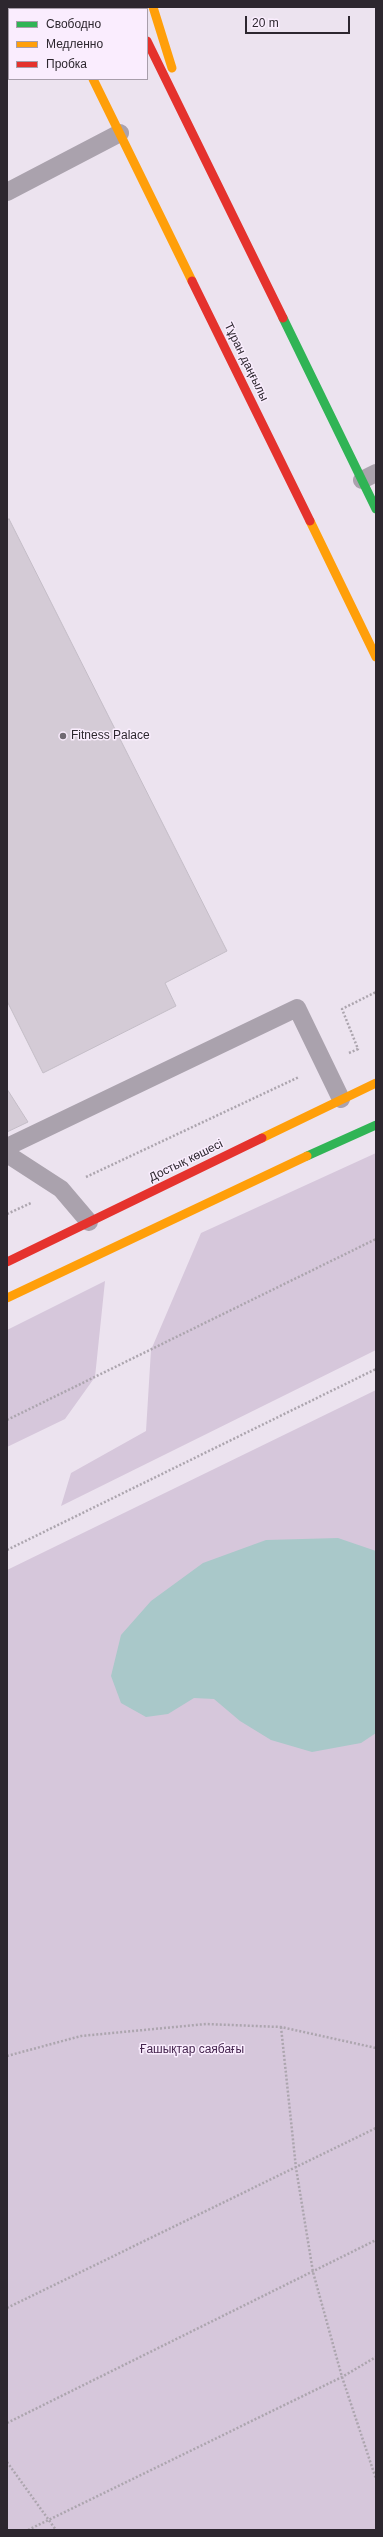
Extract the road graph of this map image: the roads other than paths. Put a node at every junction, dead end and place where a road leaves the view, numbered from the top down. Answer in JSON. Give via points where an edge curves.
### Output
{"nodes":[{"id":1,"x":153,"y":7,"type":"edge"},
{"id":2,"x":148,"y":43,"type":"edge"},
{"id":3,"x":94,"y":80,"type":"edge"},
{"id":4,"x":192,"y":132,"type":"junction"},
{"id":5,"x":120,"y":133,"type":"junction"},
{"id":6,"x":7,"y":192,"type":"edge"},
{"id":7,"x":369,"y":476,"type":"edge"},
{"id":8,"x":376,"y":509,"type":"edge"},
{"id":9,"x":376,"y":657,"type":"edge"},
{"id":10,"x":376,"y":1083,"type":"edge"},
{"id":11,"x":341,"y":1099,"type":"junction"},
{"id":12,"x":376,"y":1125,"type":"edge"},
{"id":13,"x":7,"y":1148,"type":"edge"},
{"id":14,"x":7,"y":1154,"type":"edge"},
{"id":15,"x":90,"y":1222,"type":"junction"},
{"id":16,"x":7,"y":1262,"type":"edge"},
{"id":17,"x":7,"y":1298,"type":"edge"}],
"edges":[{"from":1,"to":4,"type":"main road"},
{"from":2,"to":4,"type":"main road"},
{"from":3,"to":5,"type":"main road","name":"Тұран даңғылы"},
{"from":4,"to":7,"type":"main road"},
{"from":5,"to":6,"type":"lane"},
{"from":5,"to":9,"type":"main road","name":"Тұран даңғылы"},
{"from":7,"to":8,"type":"main road"},
{"from":10,"to":11,"type":"main road","name":"Достық көшесі"},
{"from":11,"to":13,"type":"lane","via":[[297,1008]]},
{"from":11,"to":15,"type":"main road","name":"Достық көшесі"},
{"from":12,"to":17,"type":"main road","via":[[177,1216]]},
{"from":14,"to":15,"type":"lane","via":[[61,1189]]},
{"from":15,"to":16,"type":"main road","name":"Достық көшесі"}]}
